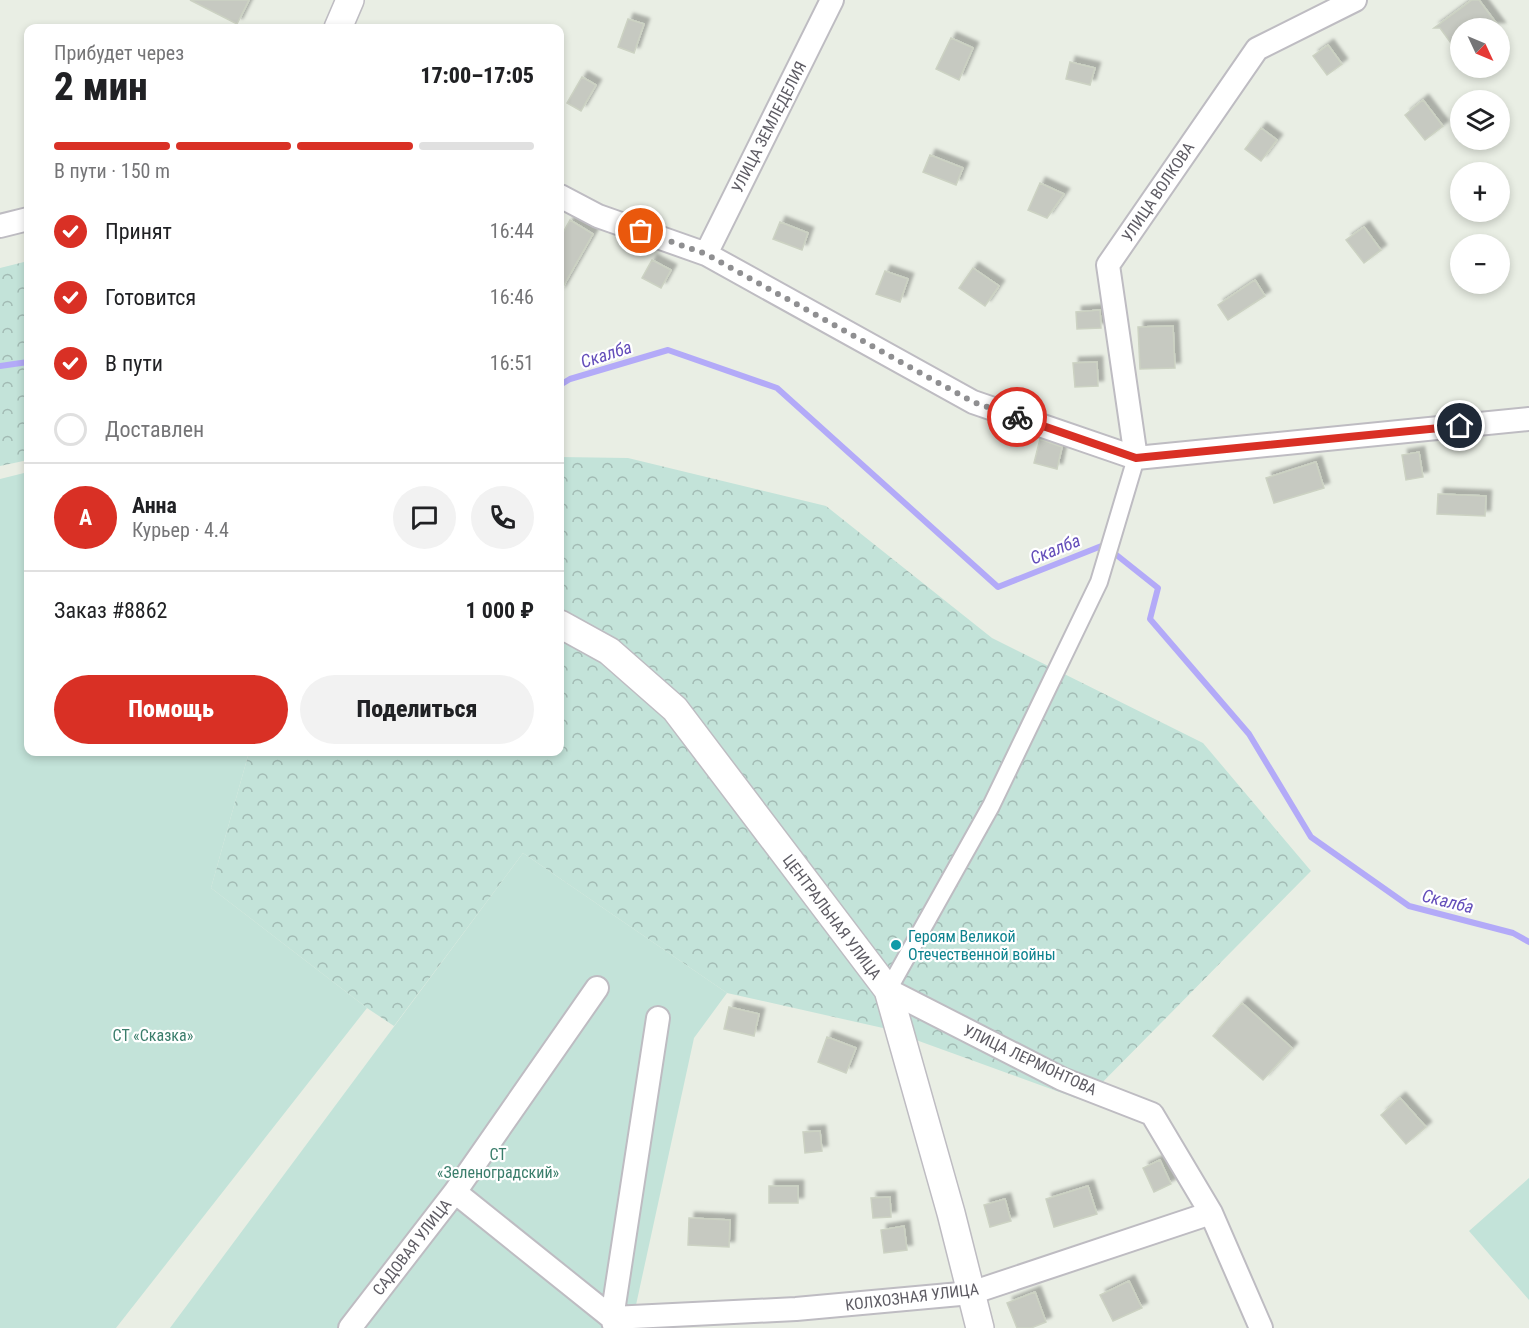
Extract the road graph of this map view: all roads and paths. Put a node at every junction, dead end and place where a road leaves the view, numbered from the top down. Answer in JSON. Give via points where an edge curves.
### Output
{"nodes":[{"id":1,"x":350,"y":0,"type":"edge"},
{"id":2,"x":832,"y":0,"type":"edge"},
{"id":3,"x":1355,"y":0,"type":"edge"},
{"id":4,"x":340,"y":24,"type":"edge"},
{"id":5,"x":564,"y":198,"type":"edge"},
{"id":6,"x":24,"y":220,"type":"edge"},
{"id":7,"x":0,"y":226,"type":"edge"},
{"id":8,"x":706,"y":254,"type":"junction"},
{"id":9,"x":1529,"y":419,"type":"edge"},
{"id":10,"x":1136,"y":458,"type":"junction"},
{"id":11,"x":564,"y":626,"type":"edge"},
{"id":12,"x":597,"y":988,"type":"dead end"},
{"id":13,"x":888,"y":990,"type":"junction"},
{"id":14,"x":658,"y":1018,"type":"dead end"},
{"id":15,"x":455,"y":1192,"type":"junction"},
{"id":16,"x":1211,"y":1213,"type":"junction"},
{"id":17,"x":971,"y":1293,"type":"junction"},
{"id":18,"x":796,"y":1319,"type":"edge"},
{"id":19,"x":614,"y":1323,"type":"edge"},
{"id":20,"x":350,"y":1328,"type":"edge"},
{"id":21,"x":980,"y":1328,"type":"edge"},
{"id":22,"x":1261,"y":1328,"type":"edge"}],
"edges":[{"from":1,"to":4,"type":"street"},
{"from":2,"to":8,"type":"street","name":"УЛИЦА ЗЕМЛЕДЕЛИЯ"},
{"from":3,"to":10,"type":"street","name":"УЛИЦА ВОЛКОВА","via":[[1257,49],[1108,266]]},
{"from":5,"to":8,"type":"street","via":[[598,216]]},
{"from":6,"to":7,"type":"street"},
{"from":8,"to":10,"type":"street","via":[[973,402]]},
{"from":9,"to":10,"type":"street"},
{"from":10,"to":13,"type":"street","via":[[1099,582],[991,806]]},
{"from":11,"to":13,"type":"street","name":"ЦЕНТРАЛЬНАЯ УЛИЦА","via":[[609,651],[675,708]]},
{"from":12,"to":15,"type":"street","name":"САДОВАЯ УЛИЦА"},
{"from":13,"to":16,"type":"street","name":"УЛИЦА ЛЕРМОНТОВА","via":[[1062,1079],[1152,1114]]},
{"from":13,"to":17,"type":"street","name":"ЦЕНТРАЛЬНАЯ УЛИЦА"},
{"from":14,"to":19,"type":"street"},
{"from":15,"to":19,"type":"street"},
{"from":15,"to":20,"type":"street","name":"САДОВАЯ УЛИЦА"},
{"from":16,"to":17,"type":"street","name":"КОЛХОЗНАЯ УЛИЦА"},
{"from":16,"to":22,"type":"street","name":"УЛИЦА ЛЕРМОНТОВА"},
{"from":17,"to":18,"type":"street","name":"КОЛХОЗНАЯ УЛИЦА"},
{"from":17,"to":21,"type":"street","name":"ЦЕНТРАЛЬНАЯ УЛИЦА"},
{"from":18,"to":19,"type":"street","name":"КОЛХОЗНАЯ УЛИЦА"}]}
